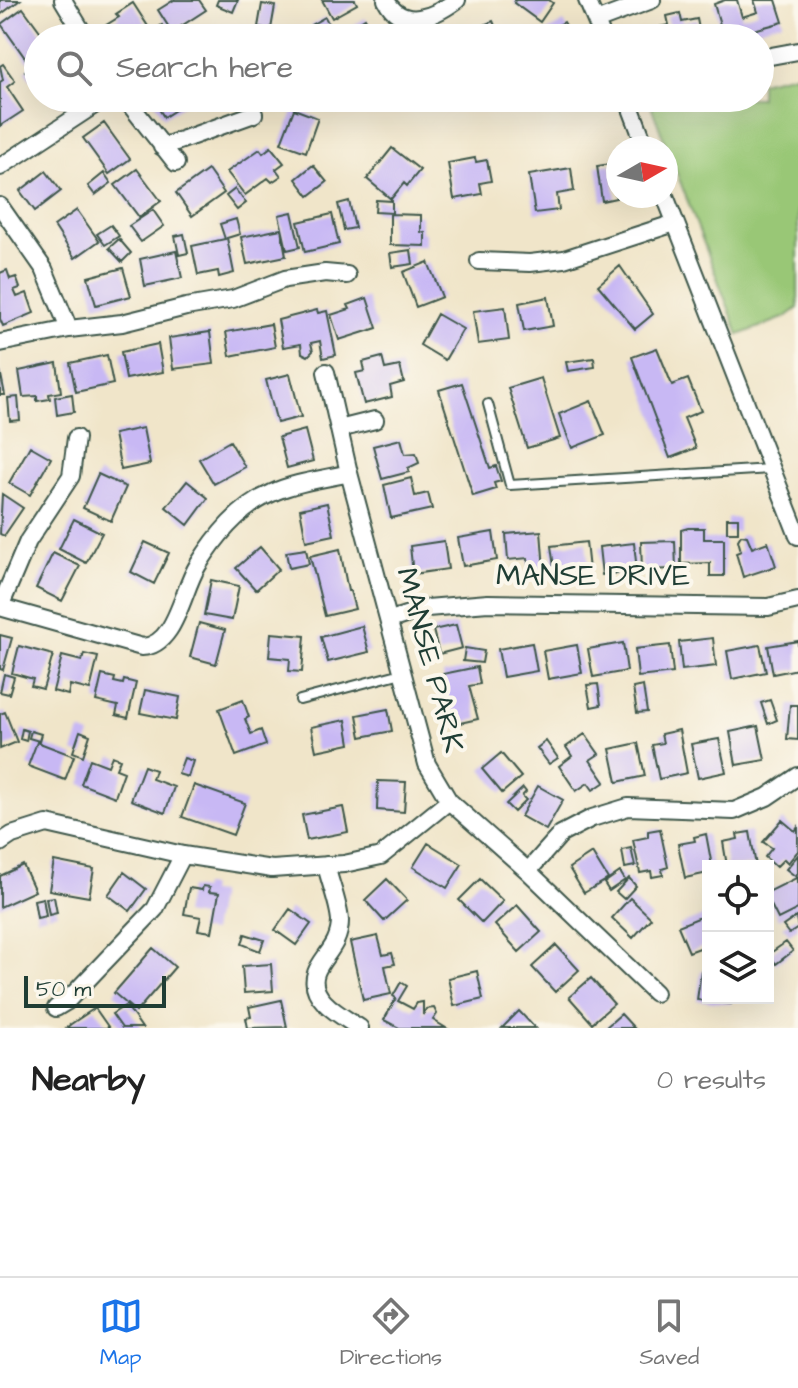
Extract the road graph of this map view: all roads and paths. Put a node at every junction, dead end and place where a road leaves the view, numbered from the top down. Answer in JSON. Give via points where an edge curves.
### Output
{"nodes":[{"id":1,"x":63,"y":0,"type":"edge"},
{"id":2,"x":386,"y":0,"type":"edge"},
{"id":3,"x":457,"y":0,"type":"edge"},
{"id":4,"x":587,"y":0,"type":"edge"},
{"id":5,"x":652,"y":0,"type":"edge"},
{"id":6,"x":596,"y":21,"type":"junction"},
{"id":7,"x":78,"y":24,"type":"edge"},
{"id":8,"x":597,"y":24,"type":"edge"},
{"id":9,"x":798,"y":51,"type":"edge"},
{"id":10,"x":774,"y":55,"type":"edge"},
{"id":11,"x":84,"y":112,"type":"edge"},
{"id":12,"x":136,"y":112,"type":"edge"},
{"id":13,"x":632,"y":112,"type":"edge"},
{"id":14,"x":254,"y":114,"type":"dead end"},
{"id":15,"x":641,"y":136,"type":"edge"},
{"id":16,"x":162,"y":147,"type":"junction"},
{"id":17,"x":176,"y":163,"type":"dead end"},
{"id":18,"x":0,"y":167,"type":"edge"},
{"id":19,"x":0,"y":206,"type":"edge"},
{"id":20,"x":669,"y":208,"type":"edge"},
{"id":21,"x":675,"y":223,"type":"junction"},
{"id":22,"x":479,"y":261,"type":"dead end"},
{"id":23,"x":347,"y":275,"type":"dead end"},
{"id":24,"x":69,"y":329,"type":"junction"},
{"id":25,"x":0,"y":343,"type":"edge"},
{"id":26,"x":326,"y":372,"type":"dead end"},
{"id":27,"x":488,"y":404,"type":"dead end"},
{"id":28,"x":375,"y":420,"type":"dead end"},
{"id":29,"x":339,"y":429,"type":"junction"},
{"id":30,"x":76,"y":438,"type":"dead end"},
{"id":31,"x":772,"y":469,"type":"junction"},
{"id":32,"x":349,"y":473,"type":"junction"},
{"id":33,"x":798,"y":536,"type":"edge"},
{"id":34,"x":798,"y":600,"type":"edge"},
{"id":35,"x":0,"y":607,"type":"edge"},
{"id":36,"x":390,"y":620,"type":"junction"},
{"id":37,"x":403,"y":673,"type":"junction"},
{"id":38,"x":300,"y":700,"type":"dead end"},
{"id":39,"x":796,"y":781,"type":"edge"},
{"id":40,"x":449,"y":801,"type":"junction"},
{"id":41,"x":0,"y":843,"type":"edge"},
{"id":42,"x":183,"y":855,"type":"junction"},
{"id":43,"x":326,"y":865,"type":"junction"},
{"id":44,"x":528,"y":871,"type":"junction"},
{"id":45,"x":655,"y":993,"type":"dead end"},
{"id":46,"x":56,"y":1008,"type":"dead end"},
{"id":47,"x":360,"y":1028,"type":"edge"}],
"edges":[{"from":1,"to":7,"type":"street"},
{"from":2,"to":3,"type":"street","via":[[404,17],[421,19]]},
{"from":4,"to":6,"type":"street"},
{"from":5,"to":6,"type":"street"},
{"from":6,"to":8,"type":"street"},
{"from":9,"to":10,"type":"street"},
{"from":11,"to":18,"type":"street"},
{"from":12,"to":16,"type":"street"},
{"from":13,"to":15,"type":"street"},
{"from":14,"to":16,"type":"street"},
{"from":16,"to":17,"type":"street"},
{"from":19,"to":24,"type":"street","via":[[44,269]]},
{"from":20,"to":21,"type":"street"},
{"from":21,"to":22,"type":"street","via":[[564,259]]},
{"from":21,"to":31,"type":"street"},
{"from":23,"to":24,"type":"street","via":[[285,279],[233,299]]},
{"from":24,"to":25,"type":"street"},
{"from":26,"to":29,"type":"street","name":"MANSE PARK"},
{"from":27,"to":31,"type":"lane","via":[[510,485]]},
{"from":28,"to":29,"type":"street"},
{"from":29,"to":32,"type":"street","name":"MANSE PARK"},
{"from":30,"to":35,"type":"street","via":[[71,476],[28,541]]},
{"from":31,"to":33,"type":"street"},
{"from":32,"to":35,"type":"street","via":[[272,492],[230,520],[196,567],[166,637],[154,647]]},
{"from":32,"to":36,"type":"street","name":"MANSE PARK"},
{"from":34,"to":36,"type":"street","name":"MANSE DRIVE","via":[[768,607],[488,603],[427,608]]},
{"from":36,"to":37,"type":"street","name":"MANSE PARK"},
{"from":37,"to":38,"type":"lane"},
{"from":37,"to":40,"type":"street","name":"MANSE PARK","via":[[427,764]]},
{"from":39,"to":44,"type":"street","via":[[734,811],[628,807],[592,818],[561,834]]},
{"from":40,"to":43,"type":"street","via":[[381,856]]},
{"from":40,"to":44,"type":"street","name":"MANSE PARK"},
{"from":41,"to":42,"type":"street","via":[[47,824]]},
{"from":42,"to":43,"type":"street","via":[[272,869]]},
{"from":42,"to":46,"type":"street","via":[[155,909]]},
{"from":43,"to":47,"type":"street","via":[[340,922],[333,949],[316,972],[316,990],[330,1008]]},
{"from":44,"to":45,"type":"street","name":"MANSE PARK"}]}
